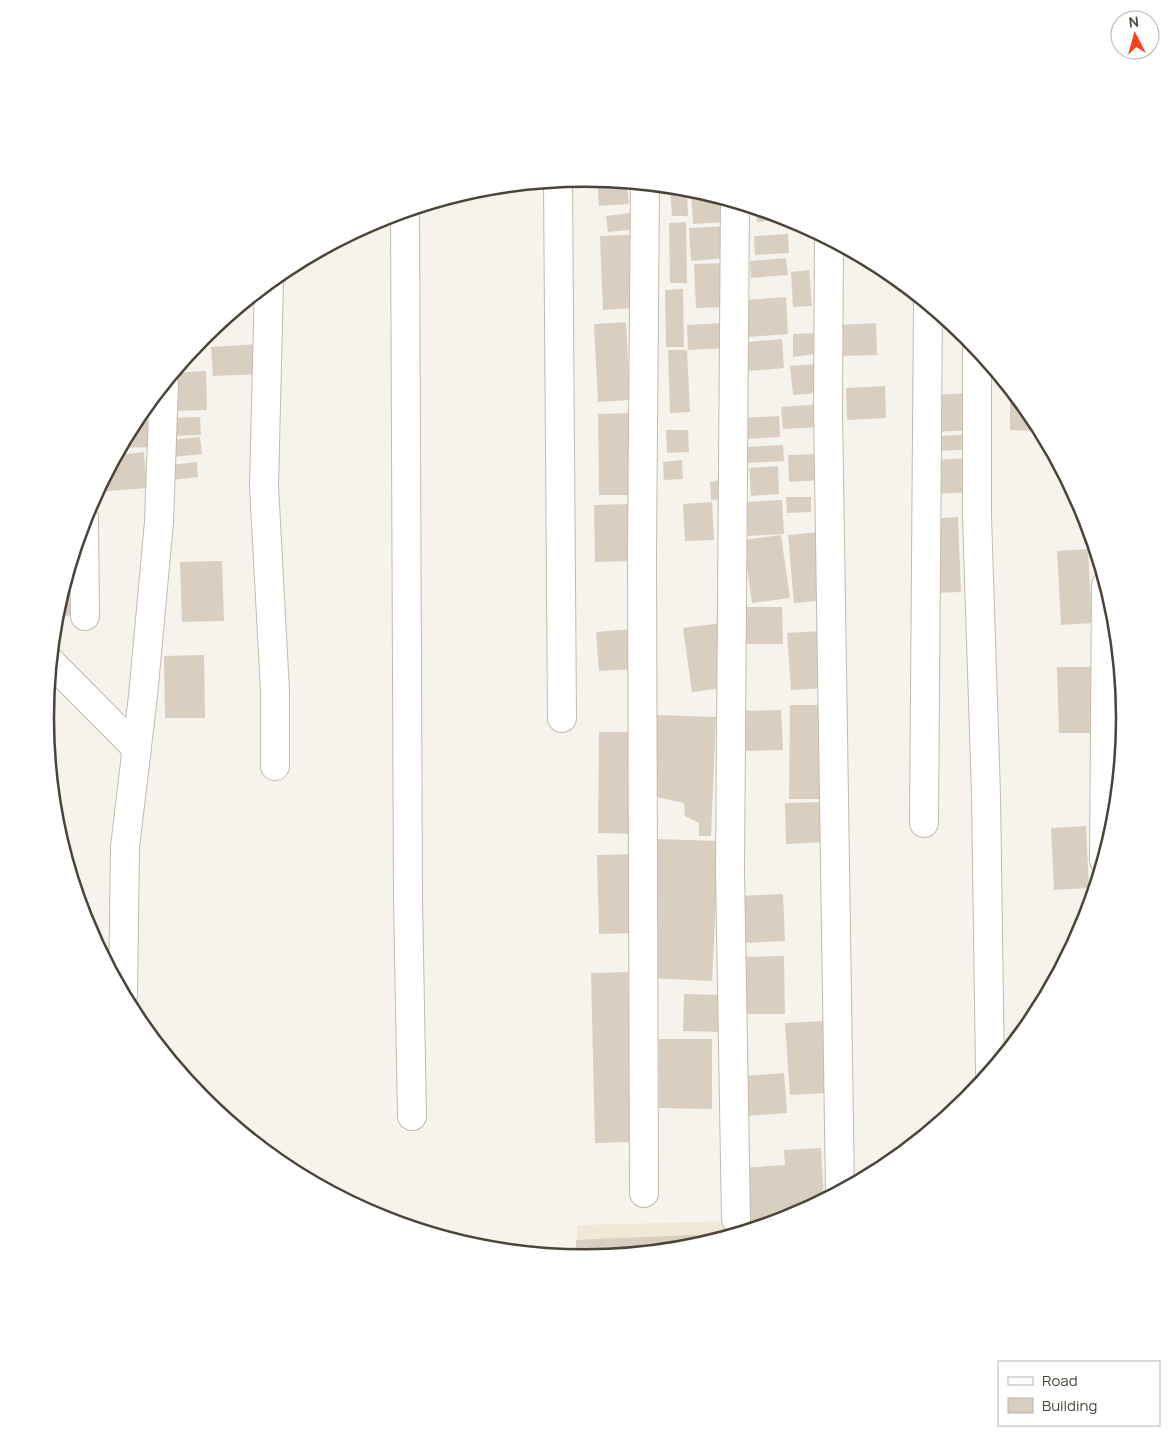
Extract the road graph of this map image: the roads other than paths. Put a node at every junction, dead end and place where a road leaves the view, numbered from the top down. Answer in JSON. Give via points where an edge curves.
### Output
{"nodes":[{"id":1,"x":558,"y":188,"type":"edge"},
{"id":2,"x":645,"y":190,"type":"edge"},
{"id":3,"x":735,"y":209,"type":"edge"},
{"id":4,"x":405,"y":218,"type":"edge"},
{"id":5,"x":829,"y":247,"type":"edge"},
{"id":6,"x":269,"y":292,"type":"edge"},
{"id":7,"x":928,"y":313,"type":"edge"},
{"id":8,"x":977,"y":360,"type":"edge"},
{"id":9,"x":164,"y":396,"type":"edge"},
{"id":10,"x":84,"y":541,"type":"edge"},
{"id":11,"x":1106,"y":613,"type":"edge"},
{"id":12,"x":85,"y":616,"type":"dead end"},
{"id":13,"x":56,"y":668,"type":"edge"},
{"id":14,"x":562,"y":718,"type":"dead end"},
{"id":15,"x":137,"y":748,"type":"junction"},
{"id":16,"x":275,"y":766,"type":"dead end"},
{"id":17,"x":924,"y":823,"type":"dead end"},
{"id":18,"x":1104,"y":829,"type":"edge"},
{"id":19,"x":124,"y":982,"type":"edge"},
{"id":20,"x":990,"y":1061,"type":"edge"},
{"id":21,"x":412,"y":1116,"type":"dead end"},
{"id":22,"x":840,"y":1184,"type":"edge"},
{"id":23,"x":644,"y":1193,"type":"dead end"},
{"id":24,"x":736,"y":1219,"type":"dead end"}],
"edges":[{"from":1,"to":14,"type":"street"},
{"from":2,"to":23,"type":"street","via":[[642,534]]},
{"from":3,"to":24,"type":"street","via":[[730,871]]},
{"from":4,"to":21,"type":"street"},
{"from":5,"to":22,"type":"street","via":[[828,408]]},
{"from":6,"to":16,"type":"street","via":[[264,486],[275,691]]},
{"from":7,"to":17,"type":"street"},
{"from":8,"to":20,"type":"street","via":[[977,516]]},
{"from":9,"to":15,"type":"street","via":[[159,522]]},
{"from":10,"to":12,"type":"street"},
{"from":11,"to":18,"type":"street"},
{"from":13,"to":15,"type":"street"},
{"from":15,"to":19,"type":"street","via":[[125,847]]}]}
